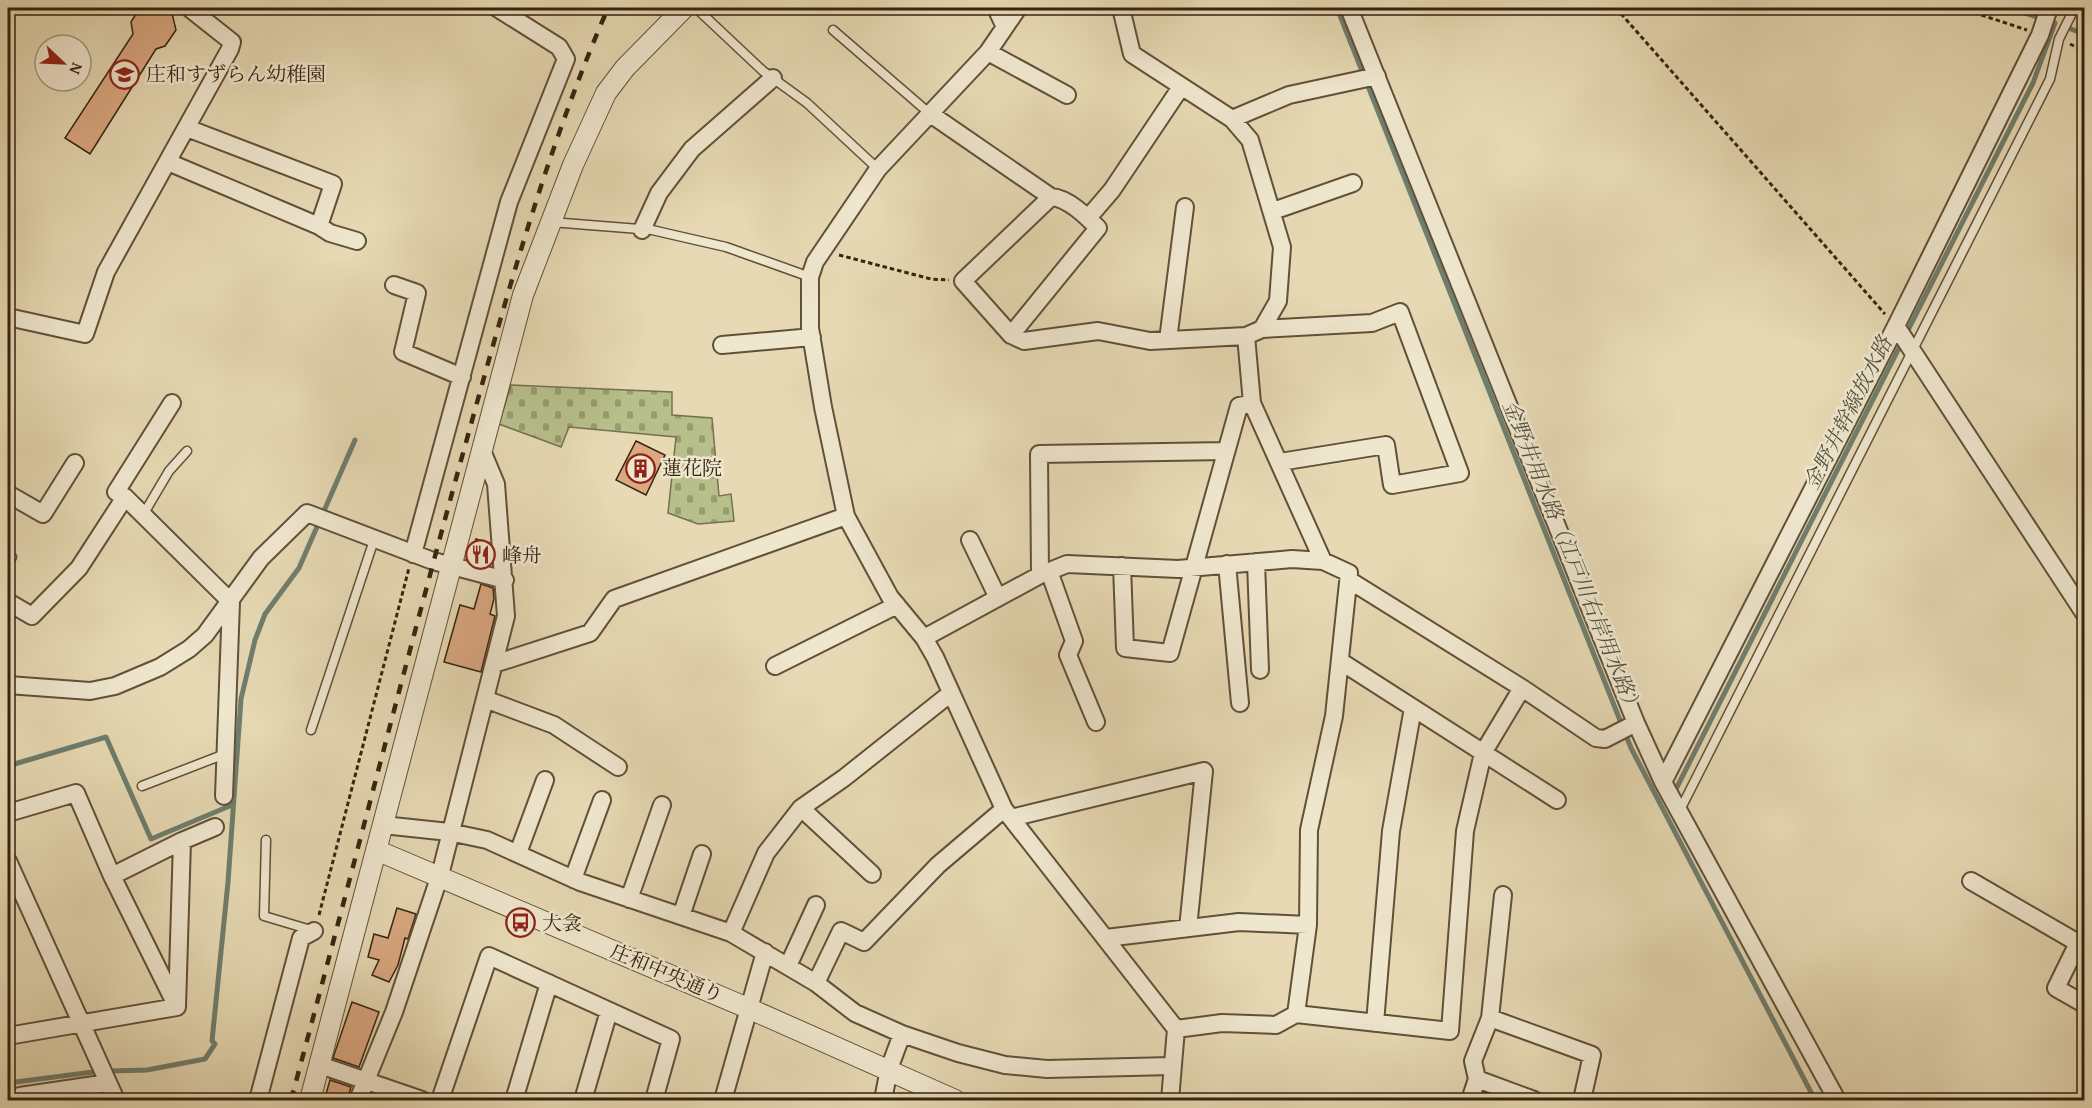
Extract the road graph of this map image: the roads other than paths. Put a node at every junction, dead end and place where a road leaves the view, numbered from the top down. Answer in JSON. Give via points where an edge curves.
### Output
{"nodes":[{"id":1,"x":189,"y":8,"type":"edge"},
{"id":2,"x":497,"y":8,"type":"edge"},
{"id":3,"x":684,"y":8,"type":"edge"},
{"id":4,"x":696,"y":8,"type":"edge"},
{"id":5,"x":996,"y":8,"type":"edge"},
{"id":6,"x":1018,"y":8,"type":"edge"},
{"id":7,"x":1120,"y":8,"type":"edge"},
{"id":8,"x":1349,"y":8,"type":"edge"},
{"id":9,"x":2049,"y":8,"type":"edge"},
{"id":10,"x":2081,"y":8,"type":"edge"},
{"id":11,"x":1005,"y":27,"type":"junction"},
{"id":12,"x":833,"y":30,"type":"dead end"},
{"id":13,"x":988,"y":52,"type":"junction"},
{"id":14,"x":1377,"y":76,"type":"junction"},
{"id":15,"x":773,"y":78,"type":"junction"},
{"id":16,"x":1181,"y":87,"type":"junction"},
{"id":17,"x":1067,"y":95,"type":"dead end"},
{"id":18,"x":929,"y":113,"type":"junction"},
{"id":19,"x":1232,"y":119,"type":"junction"},
{"id":20,"x":187,"y":128,"type":"junction"},
{"id":21,"x":168,"y":162,"type":"junction"},
{"id":22,"x":878,"y":169,"type":"junction"},
{"id":23,"x":1353,"y":183,"type":"dead end"},
{"id":24,"x":1050,"y":196,"type":"junction"},
{"id":25,"x":1185,"y":207,"type":"dead end"},
{"id":26,"x":1273,"y":211,"type":"junction"},
{"id":27,"x":1088,"y":218,"type":"junction"},
{"id":28,"x":550,"y":222,"type":"junction"},
{"id":29,"x":320,"y":226,"type":"junction"},
{"id":30,"x":642,"y":230,"type":"junction"},
{"id":31,"x":357,"y":241,"type":"dead end"},
{"id":32,"x":810,"y":277,"type":"junction"},
{"id":33,"x":394,"y":285,"type":"dead end"},
{"id":34,"x":8,"y":317,"type":"edge"},
{"id":35,"x":1896,"y":326,"type":"junction"},
{"id":36,"x":1262,"y":329,"type":"junction"},
{"id":37,"x":1011,"y":335,"type":"junction"},
{"id":38,"x":1246,"y":336,"type":"junction"},
{"id":39,"x":812,"y":337,"type":"junction"},
{"id":40,"x":1168,"y":340,"type":"junction"},
{"id":41,"x":722,"y":345,"type":"dead end"},
{"id":42,"x":1912,"y":350,"type":"junction"},
{"id":43,"x":462,"y":377,"type":"junction"},
{"id":44,"x":172,"y":403,"type":"dead end"},
{"id":45,"x":1252,"y":404,"type":"junction"},
{"id":46,"x":187,"y":451,"type":"dead end"},
{"id":47,"x":1226,"y":451,"type":"junction"},
{"id":48,"x":483,"y":453,"type":"junction"},
{"id":49,"x":1280,"y":462,"type":"junction"},
{"id":50,"x":75,"y":463,"type":"dead end"},
{"id":51,"x":8,"y":494,"type":"edge"},
{"id":52,"x":125,"y":497,"type":"junction"},
{"id":53,"x":143,"y":515,"type":"junction"},
{"id":54,"x":846,"y":516,"type":"junction"},
{"id":55,"x":374,"y":540,"type":"junction"},
{"id":56,"x":969,"y":540,"type":"dead end"},
{"id":57,"x":413,"y":554,"type":"junction"},
{"id":58,"x":1323,"y":561,"type":"junction"},
{"id":59,"x":1256,"y":562,"type":"junction"},
{"id":60,"x":1227,"y":564,"type":"junction"},
{"id":61,"x":1122,"y":566,"type":"junction"},
{"id":62,"x":452,"y":567,"type":"junction"},
{"id":63,"x":1192,"y":568,"type":"junction"},
{"id":64,"x":1045,"y":573,"type":"junction"},
{"id":65,"x":505,"y":580,"type":"junction"},
{"id":66,"x":1349,"y":580,"type":"junction"},
{"id":67,"x":998,"y":598,"type":"junction"},
{"id":68,"x":8,"y":602,"type":"edge"},
{"id":69,"x":231,"y":602,"type":"junction"},
{"id":70,"x":897,"y":604,"type":"junction"},
{"id":71,"x":2085,"y":613,"type":"edge"},
{"id":72,"x":924,"y":638,"type":"junction"},
{"id":73,"x":1340,"y":661,"type":"junction"},
{"id":74,"x":494,"y":664,"type":"junction"},
{"id":75,"x":775,"y":666,"type":"dead end"},
{"id":76,"x":1260,"y":670,"type":"dead end"},
{"id":77,"x":8,"y":684,"type":"edge"},
{"id":78,"x":1522,"y":688,"type":"junction"},
{"id":79,"x":951,"y":693,"type":"junction"},
{"id":80,"x":485,"y":699,"type":"junction"},
{"id":81,"x":1240,"y":703,"type":"dead end"},
{"id":82,"x":1413,"y":708,"type":"junction"},
{"id":83,"x":1096,"y":722,"type":"dead end"},
{"id":84,"x":1636,"y":723,"type":"junction"},
{"id":85,"x":311,"y":730,"type":"dead end"},
{"id":86,"x":226,"y":753,"type":"junction"},
{"id":87,"x":1484,"y":753,"type":"junction"},
{"id":88,"x":618,"y":767,"type":"dead end"},
{"id":89,"x":545,"y":780,"type":"dead end"},
{"id":90,"x":1663,"y":782,"type":"junction"},
{"id":91,"x":142,"y":786,"type":"dead end"},
{"id":92,"x":224,"y":796,"type":"dead end"},
{"id":93,"x":602,"y":800,"type":"dead end"},
{"id":94,"x":1557,"y":800,"type":"dead end"},
{"id":95,"x":662,"y":805,"type":"dead end"},
{"id":96,"x":801,"y":808,"type":"junction"},
{"id":97,"x":1679,"y":812,"type":"junction"},
{"id":98,"x":8,"y":813,"type":"edge"},
{"id":99,"x":1008,"y":813,"type":"junction"},
{"id":100,"x":383,"y":825,"type":"junction"},
{"id":101,"x":215,"y":827,"type":"dead end"},
{"id":102,"x":449,"y":832,"type":"junction"},
{"id":103,"x":266,"y":840,"type":"dead end"},
{"id":104,"x":182,"y":841,"type":"junction"},
{"id":105,"x":376,"y":850,"type":"junction"},
{"id":106,"x":518,"y":853,"type":"junction"},
{"id":107,"x":702,"y":854,"type":"dead end"},
{"id":108,"x":8,"y":861,"type":"edge"},
{"id":109,"x":872,"y":874,"type":"dead end"},
{"id":110,"x":440,"y":875,"type":"junction"},
{"id":111,"x":112,"y":876,"type":"junction"},
{"id":112,"x":573,"y":879,"type":"junction"},
{"id":113,"x":1971,"y":881,"type":"dead end"},
{"id":114,"x":1503,"y":895,"type":"dead end"},
{"id":115,"x":629,"y":899,"type":"junction"},
{"id":116,"x":816,"y":905,"type":"dead end"},
{"id":117,"x":681,"y":916,"type":"junction"},
{"id":118,"x":1308,"y":925,"type":"junction"},
{"id":119,"x":1188,"y":928,"type":"junction"},
{"id":120,"x":314,"y":931,"type":"joint"},
{"id":121,"x":731,"y":933,"type":"junction"},
{"id":122,"x":1106,"y":938,"type":"junction"},
{"id":123,"x":765,"y":952,"type":"junction"},
{"id":124,"x":788,"y":966,"type":"junction"},
{"id":125,"x":549,"y":983,"type":"junction"},
{"id":126,"x":816,"y":983,"type":"junction"},
{"id":127,"x":2085,"y":1004,"type":"edge"},
{"id":128,"x":177,"y":1007,"type":"junction"},
{"id":129,"x":750,"y":1009,"type":"junction"},
{"id":130,"x":609,"y":1011,"type":"junction"},
{"id":131,"x":1296,"y":1014,"type":"junction"},
{"id":132,"x":1490,"y":1018,"type":"junction"},
{"id":133,"x":1374,"y":1023,"type":"junction"},
{"id":134,"x":81,"y":1024,"type":"junction"},
{"id":135,"x":1176,"y":1029,"type":"junction"},
{"id":136,"x":902,"y":1034,"type":"junction"},
{"id":137,"x":8,"y":1036,"type":"edge"},
{"id":138,"x":320,"y":1065,"type":"junction"},
{"id":139,"x":1172,"y":1066,"type":"junction"},
{"id":140,"x":889,"y":1069,"type":"junction"},
{"id":141,"x":1477,"y":1079,"type":"junction"},
{"id":142,"x":364,"y":1081,"type":"junction"},
{"id":143,"x":108,"y":1083,"type":"junction"},
{"id":144,"x":20,"y":1096,"type":"dead end"},
{"id":145,"x":116,"y":1101,"type":"edge"},
{"id":146,"x":258,"y":1101,"type":"edge"},
{"id":147,"x":310,"y":1101,"type":"edge"},
{"id":148,"x":358,"y":1101,"type":"edge"},
{"id":149,"x":422,"y":1101,"type":"edge"},
{"id":150,"x":440,"y":1101,"type":"edge"},
{"id":151,"x":514,"y":1101,"type":"edge"},
{"id":152,"x":583,"y":1101,"type":"edge"},
{"id":153,"x":654,"y":1101,"type":"edge"},
{"id":154,"x":723,"y":1101,"type":"edge"},
{"id":155,"x":883,"y":1101,"type":"edge"},
{"id":156,"x":955,"y":1101,"type":"edge"},
{"id":157,"x":1170,"y":1101,"type":"edge"},
{"id":158,"x":1470,"y":1101,"type":"edge"},
{"id":159,"x":1534,"y":1101,"type":"edge"},
{"id":160,"x":1582,"y":1101,"type":"edge"},
{"id":161,"x":1837,"y":1101,"type":"edge"}],
"edges":[{"from":1,"to":20,"type":"street","via":[[216,23],[232,42]]},
{"from":2,"to":43,"type":"street","via":[[559,47],[566,59],[509,202]]},
{"from":3,"to":28,"type":"street","via":[[606,93]]},
{"from":4,"to":15,"type":"lane"},
{"from":5,"to":11,"type":"street"},
{"from":6,"to":11,"type":"street"},
{"from":7,"to":16,"type":"street","via":[[1132,54]]},
{"from":8,"to":14,"type":"street"},
{"from":9,"to":35,"type":"street","via":[[2040,35]]},
{"from":10,"to":42,"type":"lane","via":[[2074,9],[2059,39],[2049,79]]},
{"from":11,"to":13,"type":"street"},
{"from":12,"to":18,"type":"lane"},
{"from":13,"to":17,"type":"street"},
{"from":13,"to":18,"type":"street"},
{"from":14,"to":19,"type":"street","via":[[1289,95]]},
{"from":14,"to":84,"type":"street"},
{"from":15,"to":22,"type":"lane","via":[[807,103]]},
{"from":15,"to":30,"type":"street","via":[[692,149],[659,194]]},
{"from":16,"to":19,"type":"street"},
{"from":16,"to":27,"type":"street","via":[[1112,190]]},
{"from":18,"to":22,"type":"street"},
{"from":18,"to":24,"type":"street"},
{"from":19,"to":26,"type":"street","via":[[1250,140]]},
{"from":20,"to":21,"type":"street"},
{"from":20,"to":29,"type":"street","via":[[333,184]]},
{"from":21,"to":29,"type":"street"},
{"from":21,"to":34,"type":"street","via":[[106,272],[85,334]]},
{"from":22,"to":32,"type":"street","via":[[815,262]]},
{"from":23,"to":26,"type":"street"},
{"from":24,"to":27,"type":"street","via":[[1058,197]]},
{"from":24,"to":37,"type":"street","via":[[963,281]]},
{"from":25,"to":40,"type":"street"},
{"from":26,"to":36,"type":"street","via":[[1283,262],[1278,301]]},
{"from":27,"to":37,"type":"street","via":[[1098,228]]},
{"from":28,"to":30,"type":"lane"},
{"from":28,"to":48,"type":"street","via":[[523,296]]},
{"from":29,"to":31,"type":"street"},
{"from":30,"to":32,"type":"lane","via":[[726,247]]},
{"from":32,"to":39,"type":"street"},
{"from":33,"to":43,"type":"street","via":[[417,293],[403,352]]},
{"from":35,"to":42,"type":"street"},
{"from":35,"to":90,"type":"street"},
{"from":36,"to":38,"type":"street"},
{"from":36,"to":49,"type":"street","via":[[1372,323],[1400,312],[1460,473],[1392,485],[1386,445]]},
{"from":37,"to":40,"type":"street","via":[[1024,341],[1098,331],[1150,341]]},
{"from":38,"to":40,"type":"street"},
{"from":38,"to":45,"type":"street"},
{"from":39,"to":41,"type":"street"},
{"from":39,"to":54,"type":"street"},
{"from":42,"to":71,"type":"street"},
{"from":42,"to":97,"type":"lane"},
{"from":43,"to":57,"type":"street"},
{"from":44,"to":52,"type":"street","via":[[116,492]]},
{"from":45,"to":47,"type":"street","via":[[1239,406]]},
{"from":45,"to":49,"type":"street"},
{"from":46,"to":53,"type":"lane","via":[[169,471]]},
{"from":47,"to":63,"type":"street"},
{"from":47,"to":64,"type":"street","via":[[1039,454]]},
{"from":48,"to":62,"type":"street"},
{"from":48,"to":65,"type":"street","via":[[496,484]]},
{"from":49,"to":58,"type":"street"},
{"from":50,"to":51,"type":"street","via":[[43,514]]},
{"from":52,"to":53,"type":"street"},
{"from":52,"to":68,"type":"street","via":[[79,568],[32,616]]},
{"from":53,"to":69,"type":"street"},
{"from":54,"to":70,"type":"street"},
{"from":54,"to":74,"type":"street","via":[[614,599],[590,633]]},
{"from":55,"to":57,"type":"street"},
{"from":55,"to":69,"type":"street","via":[[307,513],[261,558]]},
{"from":55,"to":85,"type":"lane"},
{"from":56,"to":67,"type":"street"},
{"from":57,"to":62,"type":"street"},
{"from":58,"to":59,"type":"street"},
{"from":58,"to":66,"type":"street","via":[[1349,573]]},
{"from":59,"to":60,"type":"street"},
{"from":59,"to":76,"type":"street"},
{"from":60,"to":63,"type":"street"},
{"from":60,"to":81,"type":"street"},
{"from":61,"to":63,"type":"street"},
{"from":61,"to":63,"type":"street","via":[[1125,648],[1170,653]]},
{"from":61,"to":64,"type":"street","via":[[1067,564]]},
{"from":62,"to":65,"type":"street"},
{"from":62,"to":100,"type":"street"},
{"from":64,"to":67,"type":"street"},
{"from":64,"to":83,"type":"street","via":[[1074,641],[1068,655]]},
{"from":65,"to":74,"type":"street","via":[[506,616]]},
{"from":66,"to":73,"type":"street"},
{"from":66,"to":78,"type":"street"},
{"from":67,"to":72,"type":"street"},
{"from":69,"to":77,"type":"street","via":[[189,649],[160,667],[115,686],[90,691]]},
{"from":69,"to":86,"type":"street"},
{"from":70,"to":72,"type":"street"},
{"from":70,"to":75,"type":"street"},
{"from":72,"to":79,"type":"street"},
{"from":73,"to":82,"type":"street"},
{"from":73,"to":118,"type":"street","via":[[1334,716],[1310,830]]},
{"from":74,"to":80,"type":"street"},
{"from":78,"to":84,"type":"street","via":[[1596,738],[1605,739]]},
{"from":78,"to":87,"type":"street"},
{"from":79,"to":96,"type":"street"},
{"from":79,"to":99,"type":"street"},
{"from":80,"to":88,"type":"street","via":[[554,725]]},
{"from":80,"to":102,"type":"street"},
{"from":82,"to":87,"type":"street"},
{"from":82,"to":133,"type":"street","via":[[1391,831]]},
{"from":84,"to":90,"type":"street"},
{"from":86,"to":91,"type":"lane"},
{"from":86,"to":92,"type":"street"},
{"from":87,"to":94,"type":"street"},
{"from":87,"to":133,"type":"street","via":[[1465,831],[1450,1031]]},
{"from":89,"to":106,"type":"street"},
{"from":90,"to":97,"type":"street"},
{"from":93,"to":112,"type":"street"},
{"from":95,"to":115,"type":"street"},
{"from":96,"to":109,"type":"street"},
{"from":96,"to":121,"type":"street","via":[[766,853]]},
{"from":97,"to":161,"type":"street"},
{"from":98,"to":111,"type":"street","via":[[76,793]]},
{"from":99,"to":119,"type":"street","via":[[1204,771]]},
{"from":99,"to":122,"type":"street"},
{"from":99,"to":126,"type":"street","via":[[938,865],[864,942],[841,931]]},
{"from":100,"to":102,"type":"street"},
{"from":100,"to":105,"type":"street"},
{"from":101,"to":104,"type":"street"},
{"from":102,"to":106,"type":"street","via":[[487,840]]},
{"from":102,"to":110,"type":"street"},
{"from":103,"to":120,"type":"lane","via":[[264,916]]},
{"from":104,"to":111,"type":"street"},
{"from":104,"to":128,"type":"street"},
{"from":105,"to":110,"type":"street","name":"庄和中央通り"},
{"from":105,"to":138,"type":"street"},
{"from":106,"to":112,"type":"street"},
{"from":107,"to":117,"type":"street"},
{"from":108,"to":134,"type":"street"},
{"from":110,"to":129,"type":"street","name":"庄和中央通り"},
{"from":110,"to":142,"type":"street","via":[[394,1012]]},
{"from":111,"to":128,"type":"street"},
{"from":112,"to":115,"type":"street"},
{"from":113,"to":127,"type":"street","via":[[2078,943],[2056,988]]},
{"from":114,"to":132,"type":"street"},
{"from":115,"to":117,"type":"street"},
{"from":116,"to":124,"type":"street"},
{"from":117,"to":121,"type":"street"},
{"from":118,"to":119,"type":"street","via":[[1239,922]]},
{"from":118,"to":131,"type":"street"},
{"from":119,"to":122,"type":"street"},
{"from":120,"to":146,"type":"street","via":[[301,938]]},
{"from":121,"to":123,"type":"street"},
{"from":122,"to":135,"type":"street"},
{"from":123,"to":124,"type":"street"},
{"from":123,"to":129,"type":"street"},
{"from":124,"to":126,"type":"street"},
{"from":125,"to":130,"type":"street"},
{"from":125,"to":150,"type":"street","via":[[489,956]]},
{"from":125,"to":151,"type":"street"},
{"from":126,"to":136,"type":"street","via":[[855,1013]]},
{"from":128,"to":134,"type":"street"},
{"from":129,"to":140,"type":"street","name":"庄和中央通り"},
{"from":129,"to":154,"type":"street"},
{"from":130,"to":152,"type":"street"},
{"from":130,"to":153,"type":"street","via":[[671,1039]]},
{"from":131,"to":133,"type":"street"},
{"from":131,"to":135,"type":"street","via":[[1276,1025],[1222,1023]]},
{"from":132,"to":141,"type":"street","via":[[1473,1060]]},
{"from":132,"to":160,"type":"street","via":[[1592,1055]]},
{"from":134,"to":137,"type":"street"},
{"from":134,"to":143,"type":"street"},
{"from":135,"to":139,"type":"street"},
{"from":136,"to":139,"type":"street","via":[[1005,1065],[1047,1069]]},
{"from":136,"to":140,"type":"street"},
{"from":138,"to":142,"type":"street"},
{"from":138,"to":147,"type":"street"},
{"from":139,"to":157,"type":"street"},
{"from":140,"to":155,"type":"street"},
{"from":140,"to":156,"type":"street","name":"庄和中央通り"},
{"from":141,"to":158,"type":"street"},
{"from":141,"to":159,"type":"street"},
{"from":142,"to":148,"type":"street"},
{"from":142,"to":149,"type":"street"},
{"from":143,"to":144,"type":"street"},
{"from":143,"to":145,"type":"street"}]}
